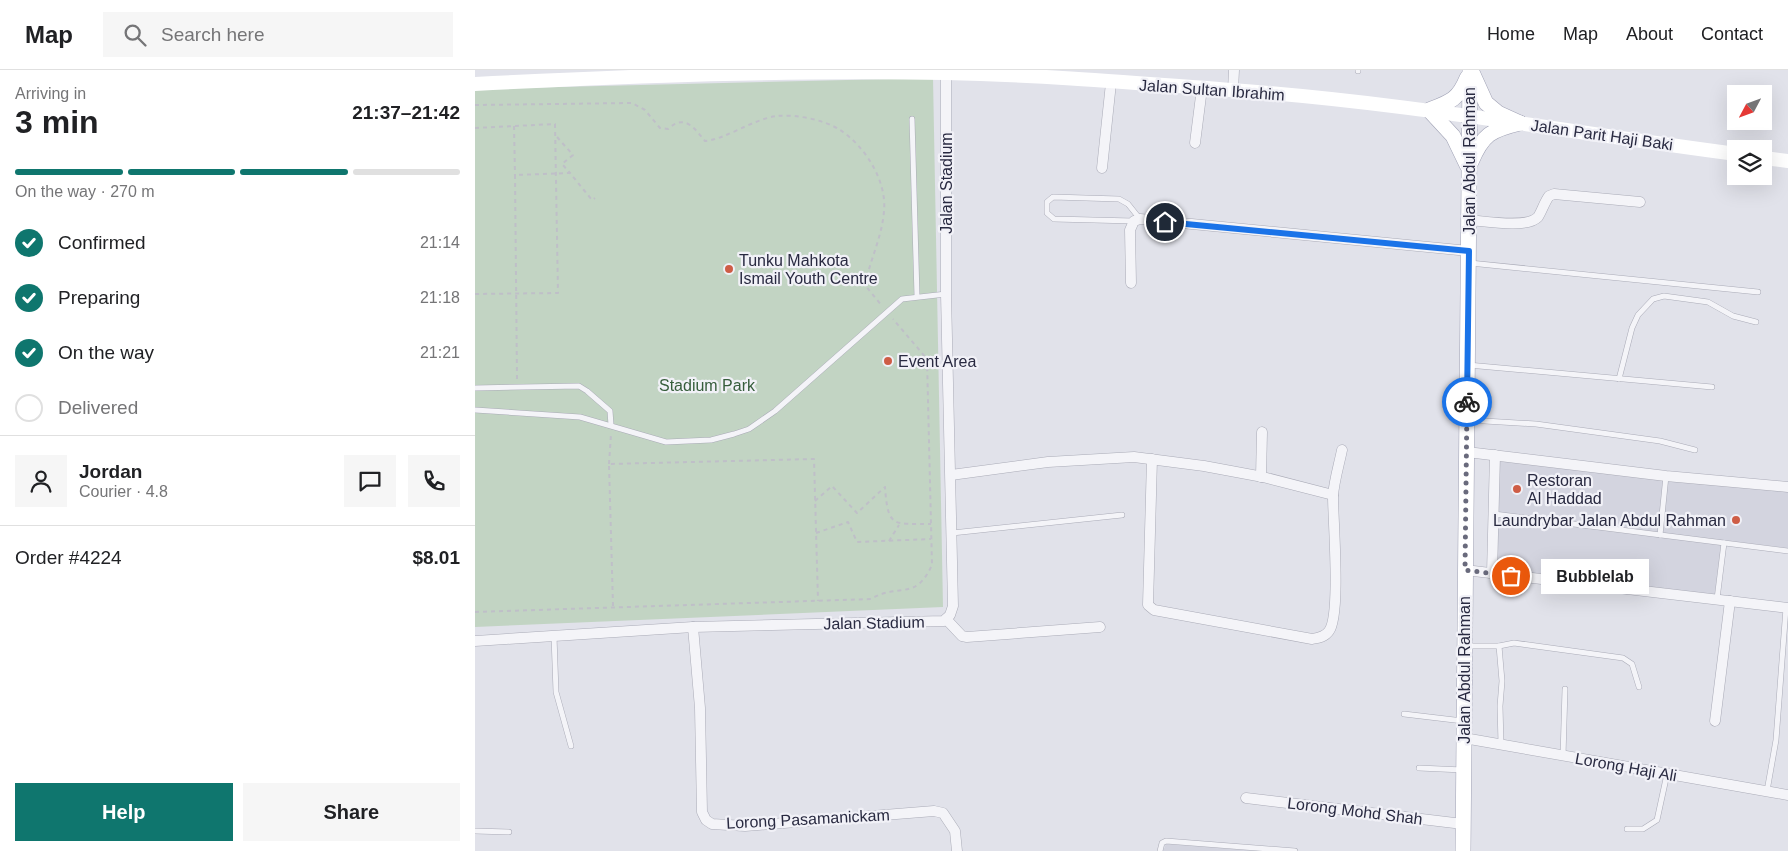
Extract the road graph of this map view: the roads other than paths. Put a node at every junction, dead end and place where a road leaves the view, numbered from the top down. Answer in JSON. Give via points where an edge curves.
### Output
{"nodes":[{"id":1,"x":1234,"y":70,"type":"edge"},
{"id":2,"x":1470,"y":70,"type":"edge"},
{"id":3,"x":736,"y":72,"type":"edge"},
{"id":4,"x":977,"y":72,"type":"edge"},
{"id":5,"x":946,"y":73,"type":"junction"},
{"id":6,"x":574,"y":74,"type":"edge"},
{"id":7,"x":1111,"y":83,"type":"junction"},
{"id":8,"x":475,"y":84,"type":"edge"},
{"id":9,"x":1202,"y":88,"type":"junction"},
{"id":10,"x":1233,"y":90,"type":"junction"},
{"id":11,"x":1429,"y":110,"type":"junction"},
{"id":12,"x":1468,"y":115,"type":"junction"},
{"id":13,"x":912,"y":119,"type":"dead end"},
{"id":14,"x":1520,"y":123,"type":"junction"},
{"id":15,"x":1195,"y":143,"type":"dead end"},
{"id":16,"x":1727,"y":153,"type":"edge"},
{"id":17,"x":1772,"y":159,"type":"edge"},
{"id":18,"x":1788,"y":161,"type":"edge"},
{"id":19,"x":1102,"y":168,"type":"dead end"},
{"id":20,"x":1469,"y":168,"type":"junction"},
{"id":21,"x":1640,"y":202,"type":"dead end"},
{"id":22,"x":1137,"y":220,"type":"junction"},
{"id":23,"x":1469,"y":220,"type":"junction"},
{"id":24,"x":1469,"y":257,"type":"junction"},
{"id":25,"x":1131,"y":282,"type":"dead end"},
{"id":26,"x":1758,"y":292,"type":"dead end"},
{"id":27,"x":946,"y":294,"type":"junction"},
{"id":28,"x":917,"y":296,"type":"junction"},
{"id":29,"x":1756,"y":322,"type":"dead end"},
{"id":30,"x":1468,"y":365,"type":"junction"},
{"id":31,"x":1619,"y":379,"type":"junction"},
{"id":32,"x":1712,"y":387,"type":"dead end"},
{"id":33,"x":475,"y":388,"type":"edge"},
{"id":34,"x":475,"y":410,"type":"edge"},
{"id":35,"x":1467,"y":420,"type":"junction"},
{"id":36,"x":611,"y":425,"type":"junction"},
{"id":37,"x":1261,"y":432,"type":"dead end"},
{"id":38,"x":1342,"y":450,"type":"dead end"},
{"id":39,"x":1695,"y":450,"type":"dead end"},
{"id":40,"x":1467,"y":452,"type":"junction"},
{"id":41,"x":1495,"y":455,"type":"junction"},
{"id":42,"x":1152,"y":459,"type":"junction"},
{"id":43,"x":951,"y":475,"type":"junction"},
{"id":44,"x":1666,"y":476,"type":"junction"},
{"id":45,"x":1261,"y":477,"type":"junction"},
{"id":46,"x":1788,"y":487,"type":"edge"},
{"id":47,"x":1333,"y":495,"type":"junction"},
{"id":48,"x":1493,"y":514,"type":"junction"},
{"id":49,"x":1122,"y":515,"type":"dead end"},
{"id":50,"x":952,"y":533,"type":"junction"},
{"id":51,"x":1661,"y":535,"type":"junction"},
{"id":52,"x":1724,"y":543,"type":"junction"},
{"id":53,"x":1788,"y":551,"type":"edge"},
{"id":54,"x":1465,"y":570,"type":"junction"},
{"id":55,"x":1492,"y":574,"type":"junction"},
{"id":56,"x":1717,"y":600,"type":"junction"},
{"id":57,"x":1730,"y":601,"type":"junction"},
{"id":58,"x":1787,"y":608,"type":"edge"},
{"id":59,"x":946,"y":619,"type":"junction"},
{"id":60,"x":1100,"y":627,"type":"dead end"},
{"id":61,"x":693,"y":628,"type":"junction"},
{"id":62,"x":554,"y":636,"type":"junction"},
{"id":63,"x":475,"y":641,"type":"edge"},
{"id":64,"x":1465,"y":646,"type":"junction"},
{"id":65,"x":1499,"y":646,"type":"junction"},
{"id":66,"x":1639,"y":687,"type":"dead end"},
{"id":67,"x":1565,"y":690,"type":"dead end"},
{"id":68,"x":1404,"y":714,"type":"dead end"},
{"id":69,"x":1464,"y":721,"type":"junction"},
{"id":70,"x":1715,"y":721,"type":"dead end"},
{"id":71,"x":1464,"y":738,"type":"junction"},
{"id":72,"x":1501,"y":745,"type":"junction"},
{"id":73,"x":571,"y":746,"type":"dead end"},
{"id":74,"x":1563,"y":756,"type":"junction"},
{"id":75,"x":1419,"y":768,"type":"dead end"},
{"id":76,"x":1464,"y":770,"type":"junction"},
{"id":77,"x":1667,"y":774,"type":"junction"},
{"id":78,"x":1767,"y":791,"type":"junction"},
{"id":79,"x":1788,"y":795,"type":"edge"},
{"id":80,"x":1246,"y":798,"type":"dead end"},
{"id":81,"x":1463,"y":824,"type":"junction"},
{"id":82,"x":1627,"y":829,"type":"dead end"},
{"id":83,"x":475,"y":831,"type":"edge"},
{"id":84,"x":509,"y":832,"type":"dead end"},
{"id":85,"x":957,"y":851,"type":"edge"},
{"id":86,"x":1160,"y":851,"type":"edge"},
{"id":87,"x":1295,"y":851,"type":"edge"},
{"id":88,"x":1463,"y":851,"type":"edge"}],
"edges":[{"from":1,"to":10,"type":"street"},
{"from":2,"to":11,"type":"main road","via":[[1454,100]]},
{"from":2,"to":12,"type":"main road","name":"Jalan Abdul Rahman"},
{"from":2,"to":14,"type":"main road","via":[[1486,103],[1498,113]]},
{"from":3,"to":5,"type":"street","name":"Jalan Sultan Ibrahim"},
{"from":3,"to":6,"type":"street","name":"Jalan Sultan Ibrahim"},
{"from":4,"to":5,"type":"street","name":"Jalan Sultan Ibrahim"},
{"from":4,"to":7,"type":"street","name":"Jalan Sultan Ibrahim"},
{"from":5,"to":27,"type":"street","name":"Jalan Stadium"},
{"from":6,"to":8,"type":"street","name":"Jalan Sultan Ibrahim"},
{"from":7,"to":9,"type":"street","name":"Jalan Sultan Ibrahim"},
{"from":7,"to":19,"type":"street"},
{"from":9,"to":10,"type":"street","name":"Jalan Sultan Ibrahim"},
{"from":9,"to":15,"type":"street"},
{"from":10,"to":11,"type":"street","name":"Jalan Sultan Ibrahim"},
{"from":11,"to":12,"type":"street","name":"Jalan Sultan Ibrahim"},
{"from":11,"to":20,"type":"main road","via":[[1453,136]]},
{"from":12,"to":14,"type":"street","name":"Jalan Parit Haji Baki"},
{"from":12,"to":20,"type":"main road","name":"Jalan Abdul Rahman"},
{"from":13,"to":28,"type":"lane"},
{"from":14,"to":16,"type":"street","name":"Jalan Parit Haji Baki"},
{"from":14,"to":20,"type":"main road","via":[[1499,128],[1479,142]]},
{"from":17,"to":18,"type":"street"},
{"from":20,"to":23,"type":"main road","name":"Jalan Abdul Rahman"},
{"from":21,"to":23,"type":"street","via":[[1554,194],[1549,196],[1537,218],[1531,221],[1520,224]]},
{"from":22,"to":22,"type":"lane","via":[[1054,219],[1047,213],[1047,202],[1053,197],[1119,199],[1129,204]]},
{"from":22,"to":24,"type":"street"},
{"from":22,"to":25,"type":"street","via":[[1130,230]]},
{"from":23,"to":24,"type":"main road","name":"Jalan Abdul Rahman"},
{"from":24,"to":26,"type":"lane"},
{"from":24,"to":30,"type":"main road","name":"Jalan Abdul Rahman"},
{"from":27,"to":28,"type":"lane"},
{"from":27,"to":43,"type":"street","name":"Jalan Stadium"},
{"from":28,"to":36,"type":"lane","via":[[902,299],[804,387],[749,429],[711,440],[666,442]]},
{"from":29,"to":31,"type":"lane","via":[[1733,316],[1708,302],[1664,296],[1653,299],[1638,315],[1632,328]]},
{"from":30,"to":31,"type":"lane"},
{"from":30,"to":35,"type":"main road","name":"Jalan Abdul Rahman"},
{"from":31,"to":32,"type":"lane"},
{"from":33,"to":36,"type":"lane","via":[[579,386],[610,411]]},
{"from":34,"to":36,"type":"lane","via":[[580,417]]},
{"from":35,"to":39,"type":"lane","via":[[1536,424],[1661,441]]},
{"from":35,"to":40,"type":"main road","name":"Jalan Abdul Rahman"},
{"from":37,"to":45,"type":"street"},
{"from":38,"to":47,"type":"street"},
{"from":40,"to":41,"type":"street"},
{"from":40,"to":54,"type":"main road","name":"Jalan Abdul Rahman"},
{"from":41,"to":44,"type":"street"},
{"from":41,"to":48,"type":"street"},
{"from":42,"to":43,"type":"street","via":[[1100,458]]},
{"from":42,"to":45,"type":"street"},
{"from":42,"to":47,"type":"street","via":[[1148,605],[1153,610],[1321,638],[1332,625],[1336,576]]},
{"from":43,"to":50,"type":"street","name":"Jalan Stadium"},
{"from":44,"to":46,"type":"street"},
{"from":44,"to":51,"type":"lane"},
{"from":45,"to":47,"type":"street"},
{"from":48,"to":51,"type":"lane"},
{"from":48,"to":55,"type":"street"},
{"from":49,"to":50,"type":"lane"},
{"from":50,"to":59,"type":"street","name":"Jalan Stadium","via":[[953,606]]},
{"from":51,"to":52,"type":"lane"},
{"from":52,"to":53,"type":"lane"},
{"from":52,"to":56,"type":"lane"},
{"from":54,"to":55,"type":"street"},
{"from":54,"to":64,"type":"main road","name":"Jalan Abdul Rahman"},
{"from":55,"to":56,"type":"street"},
{"from":56,"to":57,"type":"street"},
{"from":57,"to":58,"type":"street"},
{"from":57,"to":70,"type":"street"},
{"from":58,"to":78,"type":"lane","via":[[1776,740]]},
{"from":59,"to":60,"type":"street","via":[[967,638]]},
{"from":59,"to":61,"type":"street","name":"Jalan Stadium"},
{"from":61,"to":62,"type":"street","name":"Jalan Stadium"},
{"from":61,"to":85,"type":"street","name":"Lorong Pasamanickam","via":[[700,708],[701,812],[706,820],[712,824],[745,826],[934,811],[943,813],[955,831]]},
{"from":62,"to":63,"type":"street","name":"Jalan Stadium"},
{"from":62,"to":73,"type":"lane","via":[[556,692]]},
{"from":64,"to":65,"type":"lane"},
{"from":64,"to":69,"type":"main road","name":"Jalan Abdul Rahman"},
{"from":65,"to":66,"type":"lane","via":[[1514,643],[1623,658],[1632,664]]},
{"from":65,"to":72,"type":"lane"},
{"from":67,"to":74,"type":"lane"},
{"from":68,"to":69,"type":"lane"},
{"from":69,"to":71,"type":"main road","name":"Jalan Abdul Rahman"},
{"from":71,"to":72,"type":"street","name":"Lorong Haji Ali"},
{"from":71,"to":76,"type":"main road","name":"Jalan Abdul Rahman"},
{"from":72,"to":74,"type":"street","name":"Lorong Haji Ali"},
{"from":74,"to":77,"type":"street","name":"Lorong Haji Ali"},
{"from":75,"to":76,"type":"lane"},
{"from":76,"to":81,"type":"main road","name":"Jalan Abdul Rahman"},
{"from":77,"to":78,"type":"street","name":"Lorong Haji Ali"},
{"from":77,"to":82,"type":"lane","via":[[1657,820],[1643,829]]},
{"from":78,"to":79,"type":"street","name":"Lorong Haji Ali"},
{"from":80,"to":81,"type":"street","name":"Lorong Mohd Shah"},
{"from":81,"to":88,"type":"main road","name":"Jalan Abdul Rahman"},
{"from":83,"to":84,"type":"lane"},
{"from":86,"to":87,"type":"lane","via":[[1166,841]]}]}
